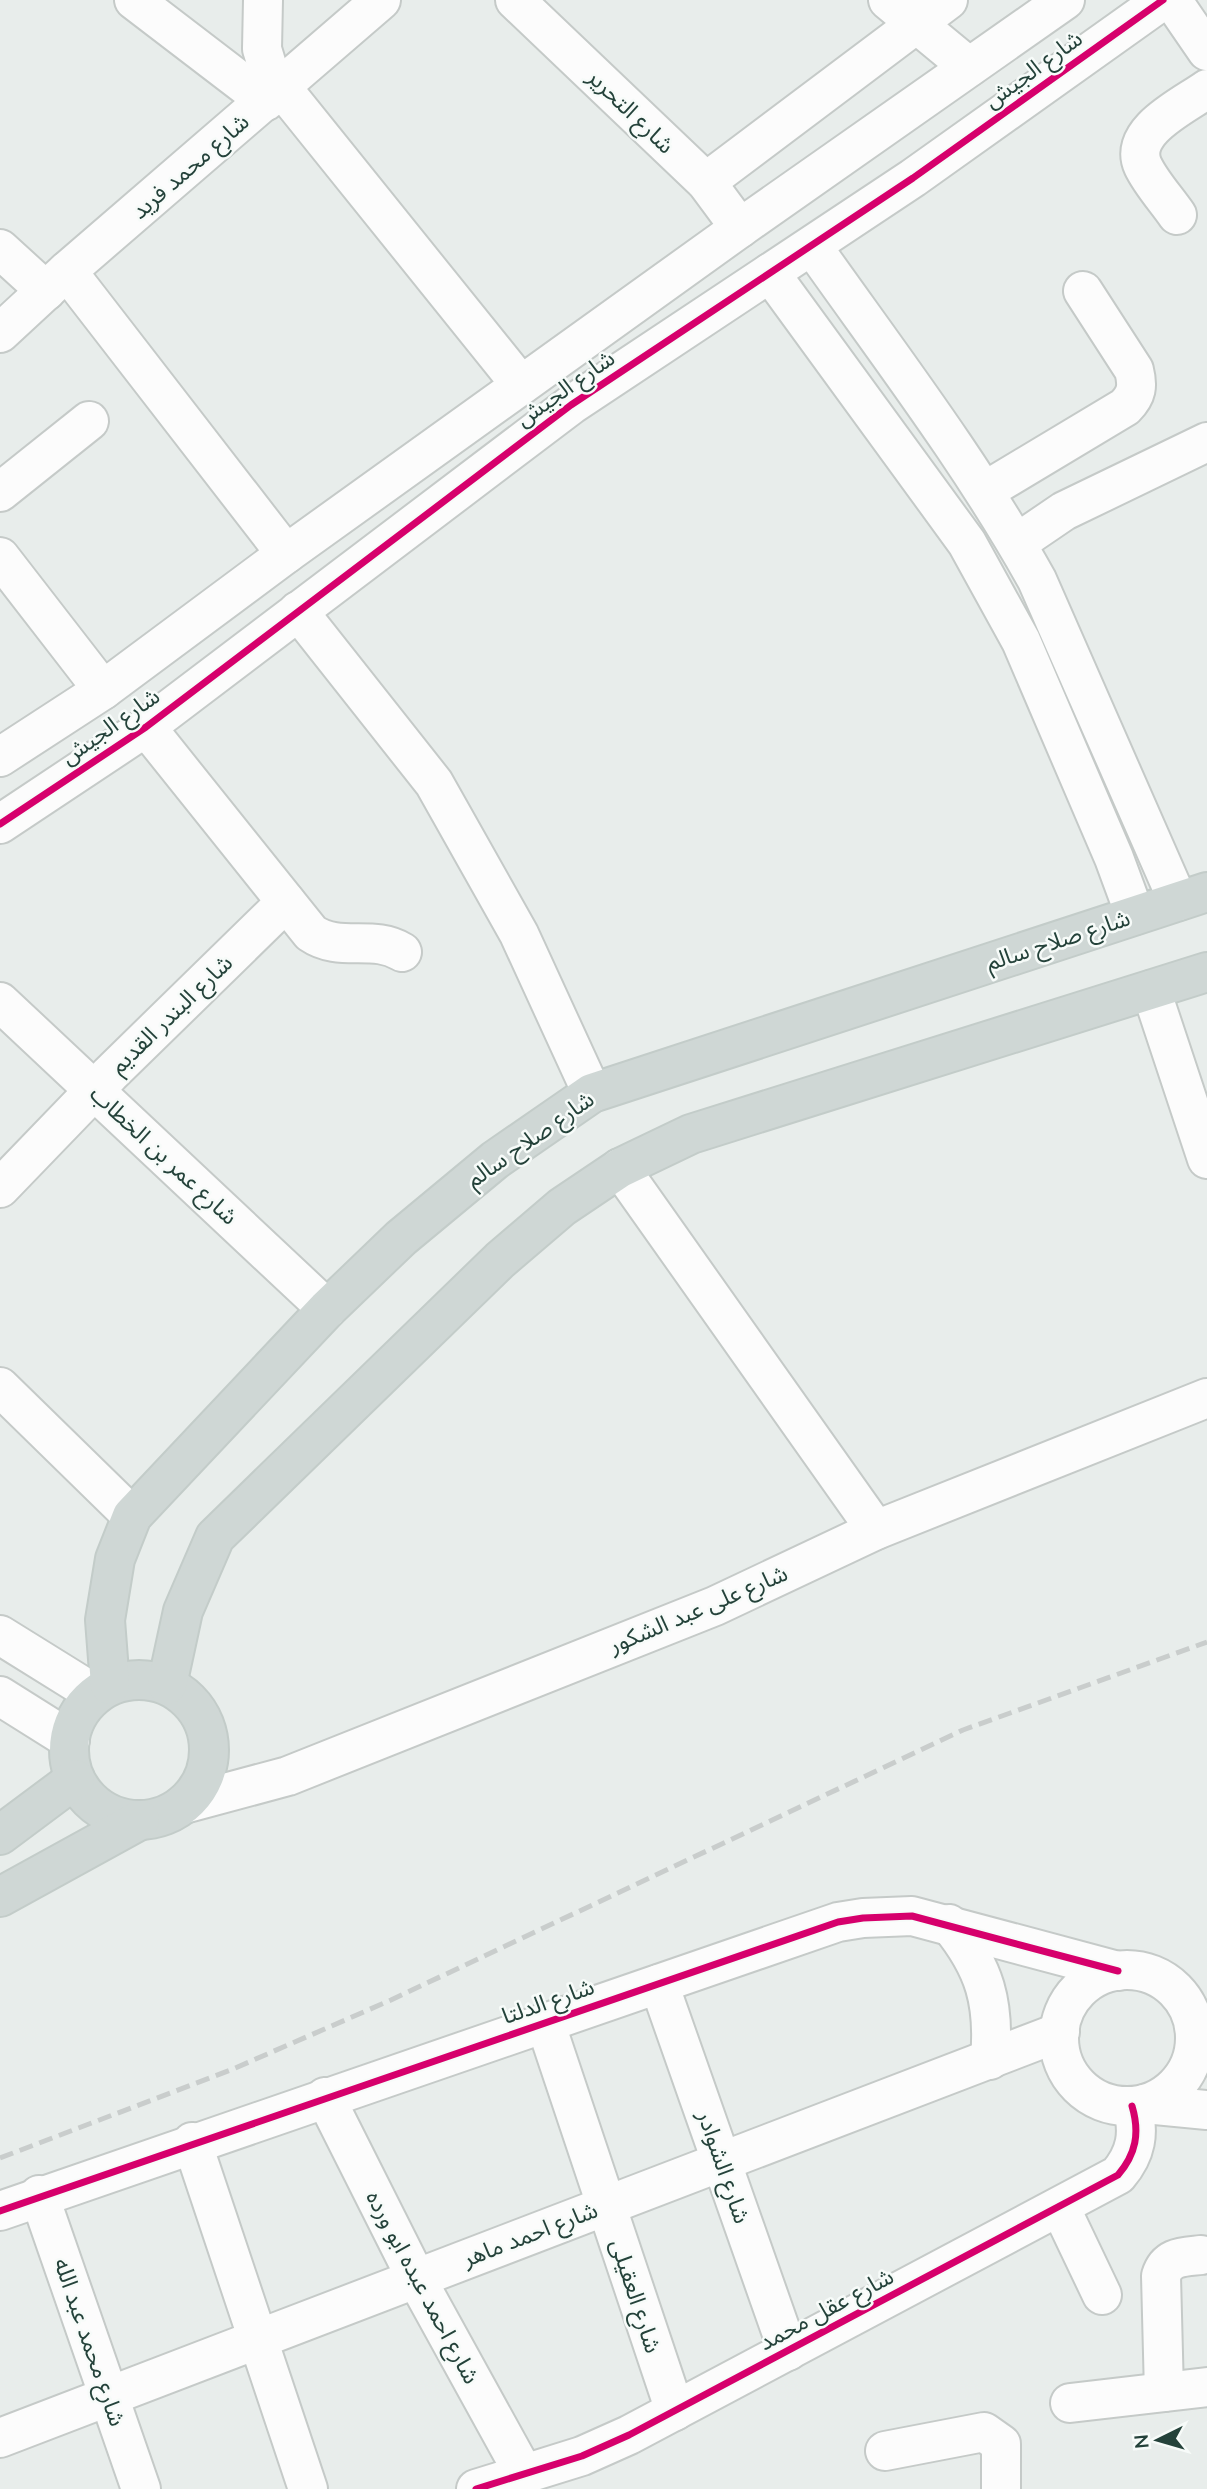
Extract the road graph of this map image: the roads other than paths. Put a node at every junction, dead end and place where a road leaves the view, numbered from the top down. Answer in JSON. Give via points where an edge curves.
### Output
{"nodes":[{"id":1,"x":134,"y":0,"type":"edge"},
{"id":2,"x":263,"y":0,"type":"edge"},
{"id":3,"x":382,"y":0,"type":"edge"},
{"id":4,"x":515,"y":0,"type":"edge"},
{"id":5,"x":888,"y":0,"type":"edge"},
{"id":6,"x":947,"y":0,"type":"edge"},
{"id":7,"x":1163,"y":0,"type":"edge"},
{"id":8,"x":1172,"y":0,"type":"edge"},
{"id":9,"x":1054,"y":8,"type":"edge"},
{"id":10,"x":918,"y":23,"type":"junction"},
{"id":11,"x":1207,"y":51,"type":"edge"},
{"id":12,"x":1075,"y":63,"type":"junction"},
{"id":13,"x":969,"y":66,"type":"junction"},
{"id":14,"x":1207,"y":89,"type":"edge"},
{"id":15,"x":273,"y":95,"type":"junction"},
{"id":16,"x":706,"y":182,"type":"junction"},
{"id":17,"x":1177,"y":215,"type":"dead end"},
{"id":18,"x":740,"y":228,"type":"junction"},
{"id":19,"x":812,"y":246,"type":"junction"},
{"id":20,"x":0,"y":249,"type":"edge"},
{"id":21,"x":770,"y":273,"type":"junction"},
{"id":22,"x":57,"y":281,"type":"junction"},
{"id":23,"x":1083,"y":291,"type":"dead end"},
{"id":24,"x":0,"y":333,"type":"edge"},
{"id":25,"x":522,"y":385,"type":"junction"},
{"id":26,"x":89,"y":422,"type":"dead end"},
{"id":27,"x":1207,"y":442,"type":"edge"},
{"id":28,"x":985,"y":491,"type":"junction"},
{"id":29,"x":0,"y":492,"type":"edge"},
{"id":30,"x":1017,"y":543,"type":"junction"},
{"id":31,"x":286,"y":554,"type":"junction"},
{"id":32,"x":0,"y":557,"type":"edge"},
{"id":33,"x":298,"y":611,"type":"junction"},
{"id":34,"x":103,"y":691,"type":"junction"},
{"id":35,"x":146,"y":727,"type":"junction"},
{"id":36,"x":0,"y":757,"type":"edge"},
{"id":37,"x":0,"y":824,"type":"edge"},
{"id":38,"x":1193,"y":896,"type":"edge"},
{"id":39,"x":286,"y":902,"type":"junction"},
{"id":40,"x":1135,"y":915,"type":"junction"},
{"id":41,"x":402,"y":952,"type":"dead end"},
{"id":42,"x":1207,"y":972,"type":"edge"},
{"id":43,"x":1151,"y":990,"type":"junction"},
{"id":44,"x":0,"y":1002,"type":"edge"},
{"id":45,"x":95,"y":1089,"type":"junction"},
{"id":46,"x":592,"y":1093,"type":"junction"},
{"id":47,"x":1207,"y":1159,"type":"edge"},
{"id":48,"x":620,"y":1168,"type":"junction"},
{"id":49,"x":0,"y":1188,"type":"edge"},
{"id":50,"x":327,"y":1309,"type":"junction"},
{"id":51,"x":0,"y":1387,"type":"edge"},
{"id":52,"x":1207,"y":1398,"type":"edge"},
{"id":53,"x":132,"y":1516,"type":"junction"},
{"id":54,"x":876,"y":1530,"type":"junction"},
{"id":55,"x":0,"y":1635,"type":"edge"},
{"id":56,"x":167,"y":1685,"type":"junction"},
{"id":57,"x":103,"y":1690,"type":"junction"},
{"id":58,"x":0,"y":1696,"type":"edge"},
{"id":59,"x":69,"y":1740,"type":"junction"},
{"id":60,"x":75,"y":1779,"type":"junction"},
{"id":61,"x":184,"y":1804,"type":"junction"},
{"id":62,"x":140,"y":1820,"type":"junction"},
{"id":63,"x":0,"y":1835,"type":"edge"},
{"id":64,"x":0,"y":1897,"type":"edge"},
{"id":65,"x":949,"y":1924,"type":"junction"},
{"id":66,"x":1118,"y":1970,"type":"junction"},
{"id":67,"x":1162,"y":1980,"type":"junction"},
{"id":68,"x":659,"y":1984,"type":"junction"},
{"id":69,"x":1207,"y":1999,"type":"edge"},
{"id":70,"x":545,"y":2022,"type":"junction"},
{"id":71,"x":1060,"y":2032,"type":"junction"},
{"id":72,"x":990,"y":2060,"type":"junction"},
{"id":73,"x":326,"y":2097,"type":"junction"},
{"id":74,"x":1138,"y":2105,"type":"junction"},
{"id":75,"x":1207,"y":2110,"type":"edge"},
{"id":76,"x":192,"y":2142,"type":"junction"},
{"id":77,"x":722,"y":2162,"type":"junction"},
{"id":78,"x":39,"y":2195,"type":"junction"},
{"id":79,"x":606,"y":2204,"type":"junction"},
{"id":80,"x":1060,"y":2207,"type":"junction"},
{"id":81,"x":0,"y":2211,"type":"edge"},
{"id":82,"x":1201,"y":2255,"type":"dead end"},
{"id":83,"x":416,"y":2278,"type":"junction"},
{"id":84,"x":1102,"y":2295,"type":"dead end"},
{"id":85,"x":258,"y":2339,"type":"junction"},
{"id":86,"x":788,"y":2351,"type":"junction"},
{"id":87,"x":1207,"y":2387,"type":"edge"},
{"id":88,"x":1164,"y":2392,"type":"junction"},
{"id":89,"x":109,"y":2397,"type":"junction"},
{"id":90,"x":1070,"y":2403,"type":"dead end"},
{"id":91,"x":675,"y":2411,"type":"junction"},
{"id":92,"x":0,"y":2438,"type":"edge"},
{"id":93,"x":885,"y":2451,"type":"dead end"},
{"id":94,"x":586,"y":2473,"type":"edge"},
{"id":95,"x":524,"y":2474,"type":"junction"},
{"id":96,"x":141,"y":2489,"type":"edge"},
{"id":97,"x":307,"y":2489,"type":"edge"},
{"id":98,"x":476,"y":2489,"type":"edge"},
{"id":99,"x":1001,"y":2489,"type":"edge"}],
"edges":[{"from":1,"to":15,"type":"street"},
{"from":2,"to":15,"type":"street","via":[[264,61]]},
{"from":3,"to":15,"type":"street","name":"شارع محمد فريد"},
{"from":4,"to":16,"type":"street","name":"شارع التحرير"},
{"from":5,"to":10,"type":"street"},
{"from":6,"to":10,"type":"street"},
{"from":7,"to":12,"type":"street","name":"شارع الجيش"},
{"from":8,"to":11,"type":"street"},
{"from":9,"to":12,"type":"street"},
{"from":9,"to":13,"type":"street","name":"شارع الجيش"},
{"from":10,"to":13,"type":"street"},
{"from":10,"to":16,"type":"street"},
{"from":12,"to":19,"type":"street","name":"شارع الجيش"},
{"from":13,"to":18,"type":"street","name":"شارع الجيش"},
{"from":14,"to":17,"type":"street","via":[[1153,127],[1140,149],[1142,164]]},
{"from":15,"to":22,"type":"street","name":"شارع محمد فريد"},
{"from":15,"to":25,"type":"street"},
{"from":16,"to":18,"type":"street","name":"شارع التحرير"},
{"from":18,"to":25,"type":"street","name":"شارع الجيش"},
{"from":19,"to":21,"type":"street","name":"شارع الجيش"},
{"from":19,"to":28,"type":"street"},
{"from":20,"to":22,"type":"street"},
{"from":21,"to":33,"type":"street","name":"شارع الجيش","via":[[571,405]]},
{"from":21,"to":40,"type":"street","via":[[967,543],[1020,641]]},
{"from":22,"to":24,"type":"street","name":"شارع محمد فريد"},
{"from":22,"to":31,"type":"street"},
{"from":23,"to":28,"type":"street","via":[[1134,370],[1138,385],[1134,398]]},
{"from":25,"to":31,"type":"street","name":"شارع الجيش"},
{"from":26,"to":29,"type":"street"},
{"from":27,"to":30,"type":"street","via":[[1064,512]]},
{"from":28,"to":30,"type":"street"},
{"from":30,"to":38,"type":"street"},
{"from":31,"to":34,"type":"street","name":"شارع الجيش"},
{"from":32,"to":34,"type":"street"},
{"from":33,"to":35,"type":"street","name":"شارع الجيش"},
{"from":33,"to":46,"type":"street","via":[[434,783],[519,934]]},
{"from":34,"to":36,"type":"street","name":"شارع الجيش"},
{"from":35,"to":37,"type":"street","name":"شارع الجيش"},
{"from":35,"to":39,"type":"street"},
{"from":38,"to":40,"type":"main road","name":"شارع صلاح سالم"},
{"from":39,"to":41,"type":"street","via":[[311,933],[327,942],[374,942]]},
{"from":39,"to":45,"type":"street","name":"شارع البندر القديم"},
{"from":40,"to":46,"type":"main road","name":"شارع صلاح سالم"},
{"from":42,"to":43,"type":"main road"},
{"from":43,"to":47,"type":"street"},
{"from":43,"to":48,"type":"main road","via":[[691,1134]]},
{"from":44,"to":45,"type":"street","name":"شارع عمر بن الخطاب"},
{"from":45,"to":49,"type":"street","name":"شارع البندر القديم"},
{"from":45,"to":50,"type":"street","name":"شارع عمر بن الخطاب"},
{"from":46,"to":50,"type":"main road","name":"شارع صلاح سالم","via":[[467,1183]]},
{"from":48,"to":54,"type":"street"},
{"from":48,"to":56,"type":"main road","via":[[562,1207],[500,1260],[215,1537],[183,1611]]},
{"from":50,"to":53,"type":"main road","name":"شارع صلاح سالم"},
{"from":51,"to":53,"type":"street"},
{"from":52,"to":54,"type":"street","name":"شارع على عبد الشكور"},
{"from":53,"to":57,"type":"main road","name":"شارع صلاح سالم","via":[[115,1559],[105,1620]]},
{"from":54,"to":61,"type":"street","name":"شارع على عبد الشكور","via":[[715,1606],[288,1776]]},
{"from":55,"to":57,"type":"street"},
{"from":56,"to":57,"type":"main road","via":[[129,1680]]},
{"from":56,"to":61,"type":"main road","via":[[197,1711],[209,1749],[206,1770]]},
{"from":57,"to":59,"type":"main road","via":[[74,1723]]},
{"from":58,"to":59,"type":"street"},
{"from":59,"to":60,"type":"main road"},
{"from":60,"to":62,"type":"main road","via":[[101,1809]]},
{"from":60,"to":63,"type":"main road"},
{"from":61,"to":62,"type":"main road"},
{"from":62,"to":64,"type":"main road"},
{"from":65,"to":66,"type":"street","name":"شارع الدلتا"},
{"from":65,"to":68,"type":"street","name":"شارع الدلتا","via":[[912,1916],[838,1923]]},
{"from":65,"to":72,"type":"street","via":[[982,1973],[993,2031]]},
{"from":66,"to":67,"type":"street"},
{"from":66,"to":71,"type":"street","via":[[1093,1980],[1072,1998]]},
{"from":67,"to":69,"type":"street"},
{"from":67,"to":74,"type":"street","via":[[1188,2009],[1194,2048],[1178,2083],[1164,2096]]},
{"from":68,"to":70,"type":"street","name":"شارع الدلتا"},
{"from":68,"to":77,"type":"street","name":"شارع الشوادر"},
{"from":70,"to":73,"type":"street","name":"شارع الدلتا"},
{"from":70,"to":79,"type":"street","name":"شارع العقيلى"},
{"from":71,"to":72,"type":"street","name":"شارع احمد ماهر"},
{"from":71,"to":74,"type":"street","via":[[1061,2052],[1078,2086],[1112,2105]]},
{"from":72,"to":77,"type":"street","name":"شارع احمد ماهر"},
{"from":73,"to":76,"type":"street","name":"شارع الدلتا"},
{"from":73,"to":83,"type":"street","name":"شارع احمد عبده ابو ورده"},
{"from":74,"to":75,"type":"street"},
{"from":74,"to":80,"type":"street","name":"شارع عقل محمد","via":[[1137,2134],[1128,2163],[1118,2175]]},
{"from":76,"to":78,"type":"street","name":"شارع الدلتا"},
{"from":76,"to":85,"type":"street"},
{"from":77,"to":79,"type":"street","name":"شارع احمد ماهر"},
{"from":77,"to":86,"type":"street","name":"شارع الشوادر"},
{"from":78,"to":81,"type":"street","name":"شارع الدلتا"},
{"from":78,"to":89,"type":"street","name":"شارع محمد عبد الله"},
{"from":79,"to":83,"type":"street","name":"شارع احمد ماهر"},
{"from":79,"to":91,"type":"street","name":"شارع العقيلى"},
{"from":80,"to":84,"type":"street"},
{"from":80,"to":86,"type":"street","name":"شارع عقل محمد"},
{"from":82,"to":88,"type":"street","via":[[1171,2260],[1161,2276]]},
{"from":83,"to":85,"type":"street","name":"شارع احمد ماهر"},
{"from":83,"to":95,"type":"street","name":"شارع احمد عبده ابو ورده"},
{"from":85,"to":89,"type":"street","name":"شارع احمد ماهر"},
{"from":85,"to":97,"type":"street"},
{"from":86,"to":91,"type":"street","name":"شارع عقل محمد"},
{"from":87,"to":88,"type":"street"},
{"from":88,"to":90,"type":"street"},
{"from":89,"to":92,"type":"street","name":"شارع احمد ماهر"},
{"from":89,"to":96,"type":"street","name":"شارع محمد عبد الله"},
{"from":91,"to":94,"type":"street","name":"شارع عقل محمد"},
{"from":93,"to":99,"type":"street","via":[[984,2432],[1001,2444]]},
{"from":94,"to":95,"type":"street","name":"شارع عقل محمد"},
{"from":95,"to":98,"type":"street","name":"شارع عقل محمد"}]}
